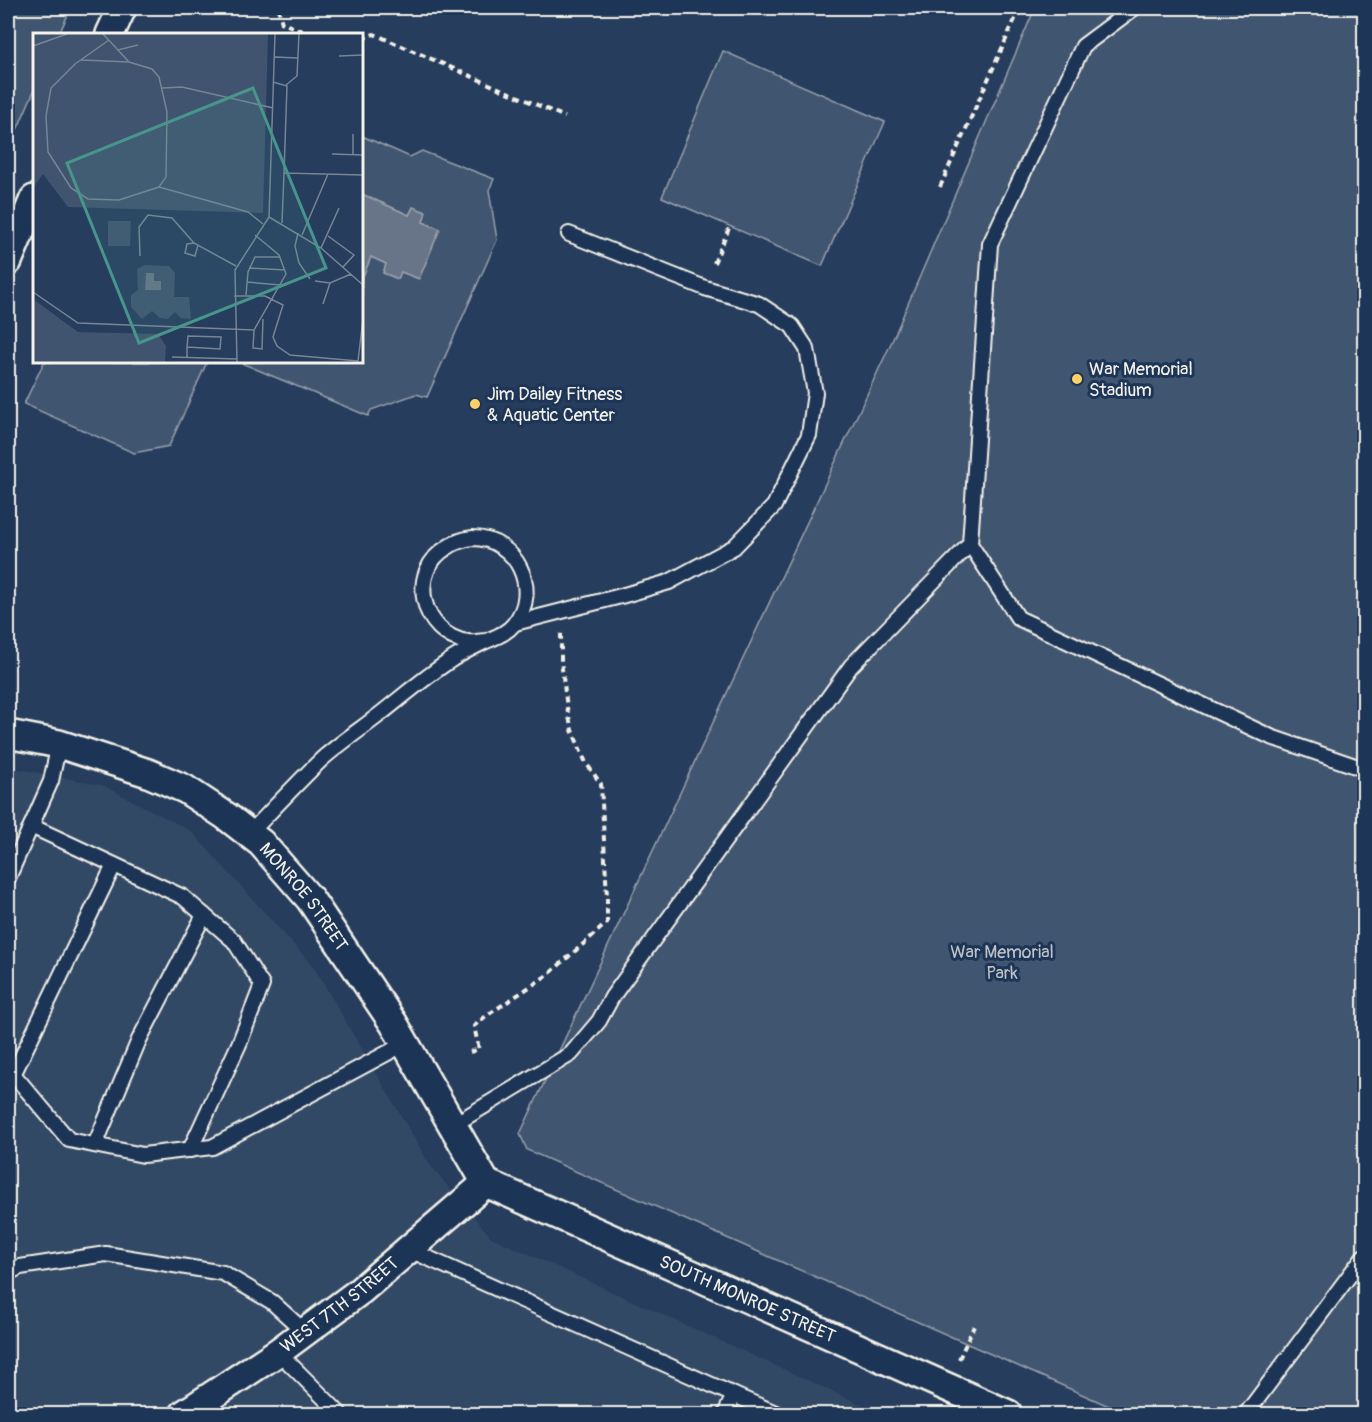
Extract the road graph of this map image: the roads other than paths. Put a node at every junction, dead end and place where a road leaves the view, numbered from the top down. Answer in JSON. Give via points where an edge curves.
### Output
{"nodes":[{"id":1,"x":122,"y":8,"type":"edge"},
{"id":2,"x":1134,"y":8,"type":"edge"},
{"id":3,"x":110,"y":33,"type":"edge"},
{"id":4,"x":33,"y":201,"type":"edge"},
{"id":5,"x":569,"y":234,"type":"dead end"},
{"id":6,"x":8,"y":261,"type":"edge"},
{"id":7,"x":970,"y":544,"type":"junction"},
{"id":8,"x":515,"y":623,"type":"junction"},
{"id":9,"x":486,"y":641,"type":"junction"},
{"id":10,"x":12,"y":734,"type":"edge"},
{"id":11,"x":59,"y":744,"type":"junction"},
{"id":12,"x":1365,"y":769,"type":"edge"},
{"id":13,"x":31,"y":826,"type":"junction"},
{"id":14,"x":249,"y":834,"type":"junction"},
{"id":15,"x":114,"y":865,"type":"junction"},
{"id":16,"x":8,"y":878,"type":"edge"},
{"id":17,"x":204,"y":915,"type":"junction"},
{"id":18,"x":406,"y":1043,"type":"junction"},
{"id":19,"x":10,"y":1071,"type":"edge"},
{"id":20,"x":453,"y":1125,"type":"junction"},
{"id":21,"x":95,"y":1145,"type":"junction"},
{"id":22,"x":190,"y":1150,"type":"junction"},
{"id":23,"x":486,"y":1183,"type":"junction"},
{"id":24,"x":410,"y":1250,"type":"junction"},
{"id":25,"x":1365,"y":1256,"type":"edge"},
{"id":26,"x":8,"y":1273,"type":"edge"},
{"id":27,"x":305,"y":1332,"type":"junction"},
{"id":28,"x":278,"y":1352,"type":"junction"},
{"id":29,"x":734,"y":1395,"type":"junction"},
{"id":30,"x":184,"y":1414,"type":"edge"},
{"id":31,"x":340,"y":1414,"type":"edge"},
{"id":32,"x":725,"y":1414,"type":"edge"},
{"id":33,"x":778,"y":1414,"type":"edge"},
{"id":34,"x":1008,"y":1414,"type":"edge"},
{"id":35,"x":1246,"y":1414,"type":"edge"}],
"edges":[{"from":1,"to":3,"type":"street"},
{"from":2,"to":7,"type":"lane","via":[[1083,46],[990,244]]},
{"from":4,"to":6,"type":"street"},
{"from":5,"to":8,"type":"lane","via":[[705,288],[759,304],[792,326],[807,349],[815,393],[808,435],[774,506],[734,548],[669,582]]},
{"from":7,"to":12,"type":"lane","via":[[1018,618],[1270,737]]},
{"from":7,"to":20,"type":"lane","via":[[851,666],[571,1054]]},
{"from":8,"to":9,"type":"lane","via":[[502,635]]},
{"from":8,"to":9,"type":"lane","via":[[526,592],[524,575],[516,560],[504,548],[473,538],[442,550],[430,563],[424,579],[423,597],[428,613],[452,638]]},
{"from":9,"to":14,"type":"lane","via":[[449,661],[323,758]]},
{"from":10,"to":11,"type":"street","name":"MONROE STREET"},
{"from":11,"to":13,"type":"lane","via":[[51,781]]},
{"from":11,"to":14,"type":"street","name":"MONROE STREET","via":[[185,789]]},
{"from":13,"to":15,"type":"lane"},
{"from":13,"to":16,"type":"lane"},
{"from":14,"to":18,"type":"street","name":"MONROE STREET","via":[[310,899]]},
{"from":15,"to":17,"type":"lane","via":[[183,897]]},
{"from":15,"to":19,"type":"lane"},
{"from":17,"to":21,"type":"lane","via":[[139,1040]]},
{"from":17,"to":22,"type":"lane","via":[[234,941],[262,985],[240,1044]]},
{"from":18,"to":20,"type":"street","name":"MONROE STREET"},
{"from":18,"to":22,"type":"lane","via":[[212,1148]]},
{"from":19,"to":21,"type":"lane","via":[[69,1140]]},
{"from":20,"to":23,"type":"street","name":"MONROE STREET"},
{"from":21,"to":22,"type":"lane","via":[[143,1155]]},
{"from":23,"to":24,"type":"street","name":"WEST 7TH STREET"},
{"from":23,"to":34,"type":"street","name":"SOUTH MONROE STREET"},
{"from":24,"to":27,"type":"street","name":"WEST 7TH STREET"},
{"from":24,"to":29,"type":"lane"},
{"from":25,"to":35,"type":"lane"},
{"from":26,"to":27,"type":"lane","via":[[20,1267],[106,1254],[223,1273],[272,1302]]},
{"from":27,"to":28,"type":"street","name":"WEST 7TH STREET"},
{"from":28,"to":30,"type":"street","name":"WEST 7TH STREET"},
{"from":28,"to":31,"type":"lane"},
{"from":29,"to":32,"type":"lane"},
{"from":29,"to":33,"type":"lane"}]}
